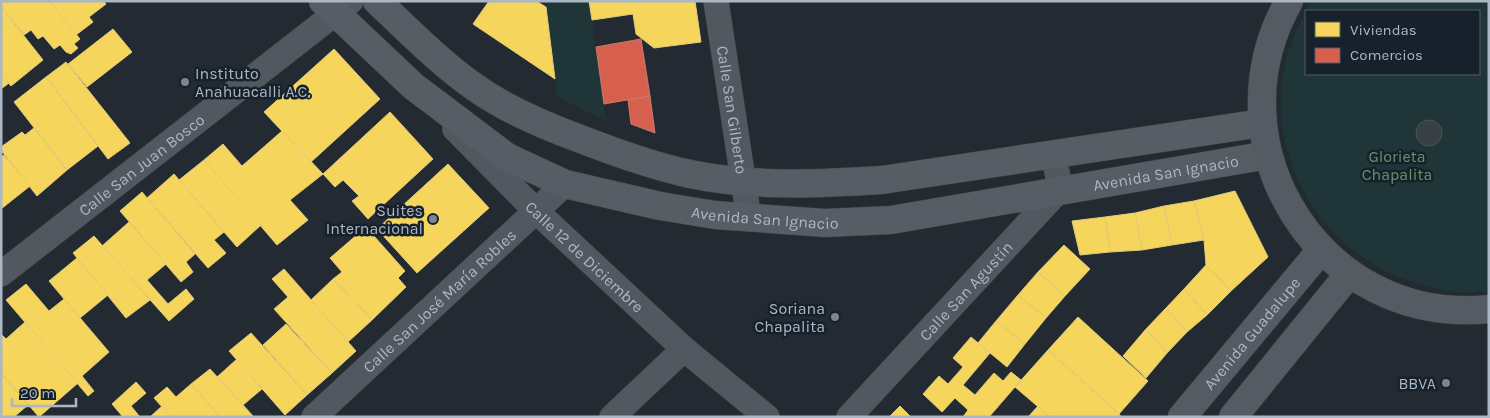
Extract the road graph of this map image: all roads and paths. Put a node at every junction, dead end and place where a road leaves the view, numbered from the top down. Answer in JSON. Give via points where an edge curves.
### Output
{"nodes":[{"id":1,"x":377,"y":1,"type":"edge"},
{"id":2,"x":716,"y":1,"type":"edge"},
{"id":3,"x":1289,"y":1,"type":"edge"},
{"id":4,"x":337,"y":5,"type":"edge"},
{"id":5,"x":413,"y":86,"type":"junction"},
{"id":6,"x":1262,"y":123,"type":"junction"},
{"id":7,"x":1268,"y":155,"type":"junction"},
{"id":8,"x":1054,"y":156,"type":"junction"},
{"id":9,"x":744,"y":182,"type":"junction"},
{"id":10,"x":565,"y":184,"type":"junction"},
{"id":11,"x":1060,"y":189,"type":"junction"},
{"id":12,"x":536,"y":211,"type":"junction"},
{"id":13,"x":749,"y":219,"type":"junction"},
{"id":14,"x":1321,"y":250,"type":"junction"},
{"id":15,"x":1,"y":274,"type":"edge"},
{"id":16,"x":1349,"y":274,"type":"junction"},
{"id":17,"x":1489,"y":309,"type":"edge"},
{"id":18,"x":684,"y":349,"type":"junction"},
{"id":19,"x":314,"y":417,"type":"edge"},
{"id":20,"x":612,"y":417,"type":"edge"},
{"id":21,"x":768,"y":417,"type":"edge"},
{"id":22,"x":849,"y":417,"type":"edge"},
{"id":23,"x":1182,"y":417,"type":"edge"},
{"id":24,"x":1233,"y":417,"type":"edge"}],
"edges":[{"from":1,"to":9,"type":"street","name":"Avenida San Ignacio","via":[[477,89],[537,122],[641,161],[690,174]]},
{"from":2,"to":9,"type":"street","name":"Calle San Gilberto"},
{"from":3,"to":6,"type":"main road","via":[[1266,61]]},
{"from":4,"to":5,"type":"street","name":"Avenida San Ignacio"},
{"from":4,"to":15,"type":"street","name":"Calle San Juan Bosco"},
{"from":5,"to":10,"type":"street","name":"Avenida San Ignacio","via":[[507,157]]},
{"from":5,"to":12,"type":"street","name":"Calle 12 de Diciembre"},
{"from":6,"to":7,"type":"main road"},
{"from":6,"to":8,"type":"street","name":"Avenida San Ignacio"},
{"from":7,"to":11,"type":"street","name":"Avenida San Ignacio"},
{"from":7,"to":14,"type":"main road","via":[[1280,190],[1298,222]]},
{"from":8,"to":9,"type":"street","name":"Avenida San Ignacio","via":[[882,180],[818,184]]},
{"from":8,"to":11,"type":"street"},
{"from":9,"to":13,"type":"street","name":"Calle San Gilberto"},
{"from":10,"to":12,"type":"street","name":"Calle San José María Robles"},
{"from":10,"to":13,"type":"street","name":"Avenida San Ignacio","via":[[660,206]]},
{"from":11,"to":13,"type":"street","name":"Avenida San Ignacio","via":[[891,220],[825,223]]},
{"from":11,"to":22,"type":"street","name":"Calle San Agustín"},
{"from":12,"to":18,"type":"street","name":"Calle 12 de Diciembre"},
{"from":12,"to":19,"type":"street","name":"Calle San José María Robles"},
{"from":14,"to":16,"type":"main road"},
{"from":14,"to":23,"type":"main road","name":"Avenida Guadalupe"},
{"from":16,"to":17,"type":"main road","via":[[1386,294],[1428,307],[1470,311]]},
{"from":16,"to":24,"type":"main road"},
{"from":18,"to":20,"type":"street"},
{"from":18,"to":21,"type":"street","name":"Calle 12 de Diciembre"}]}
